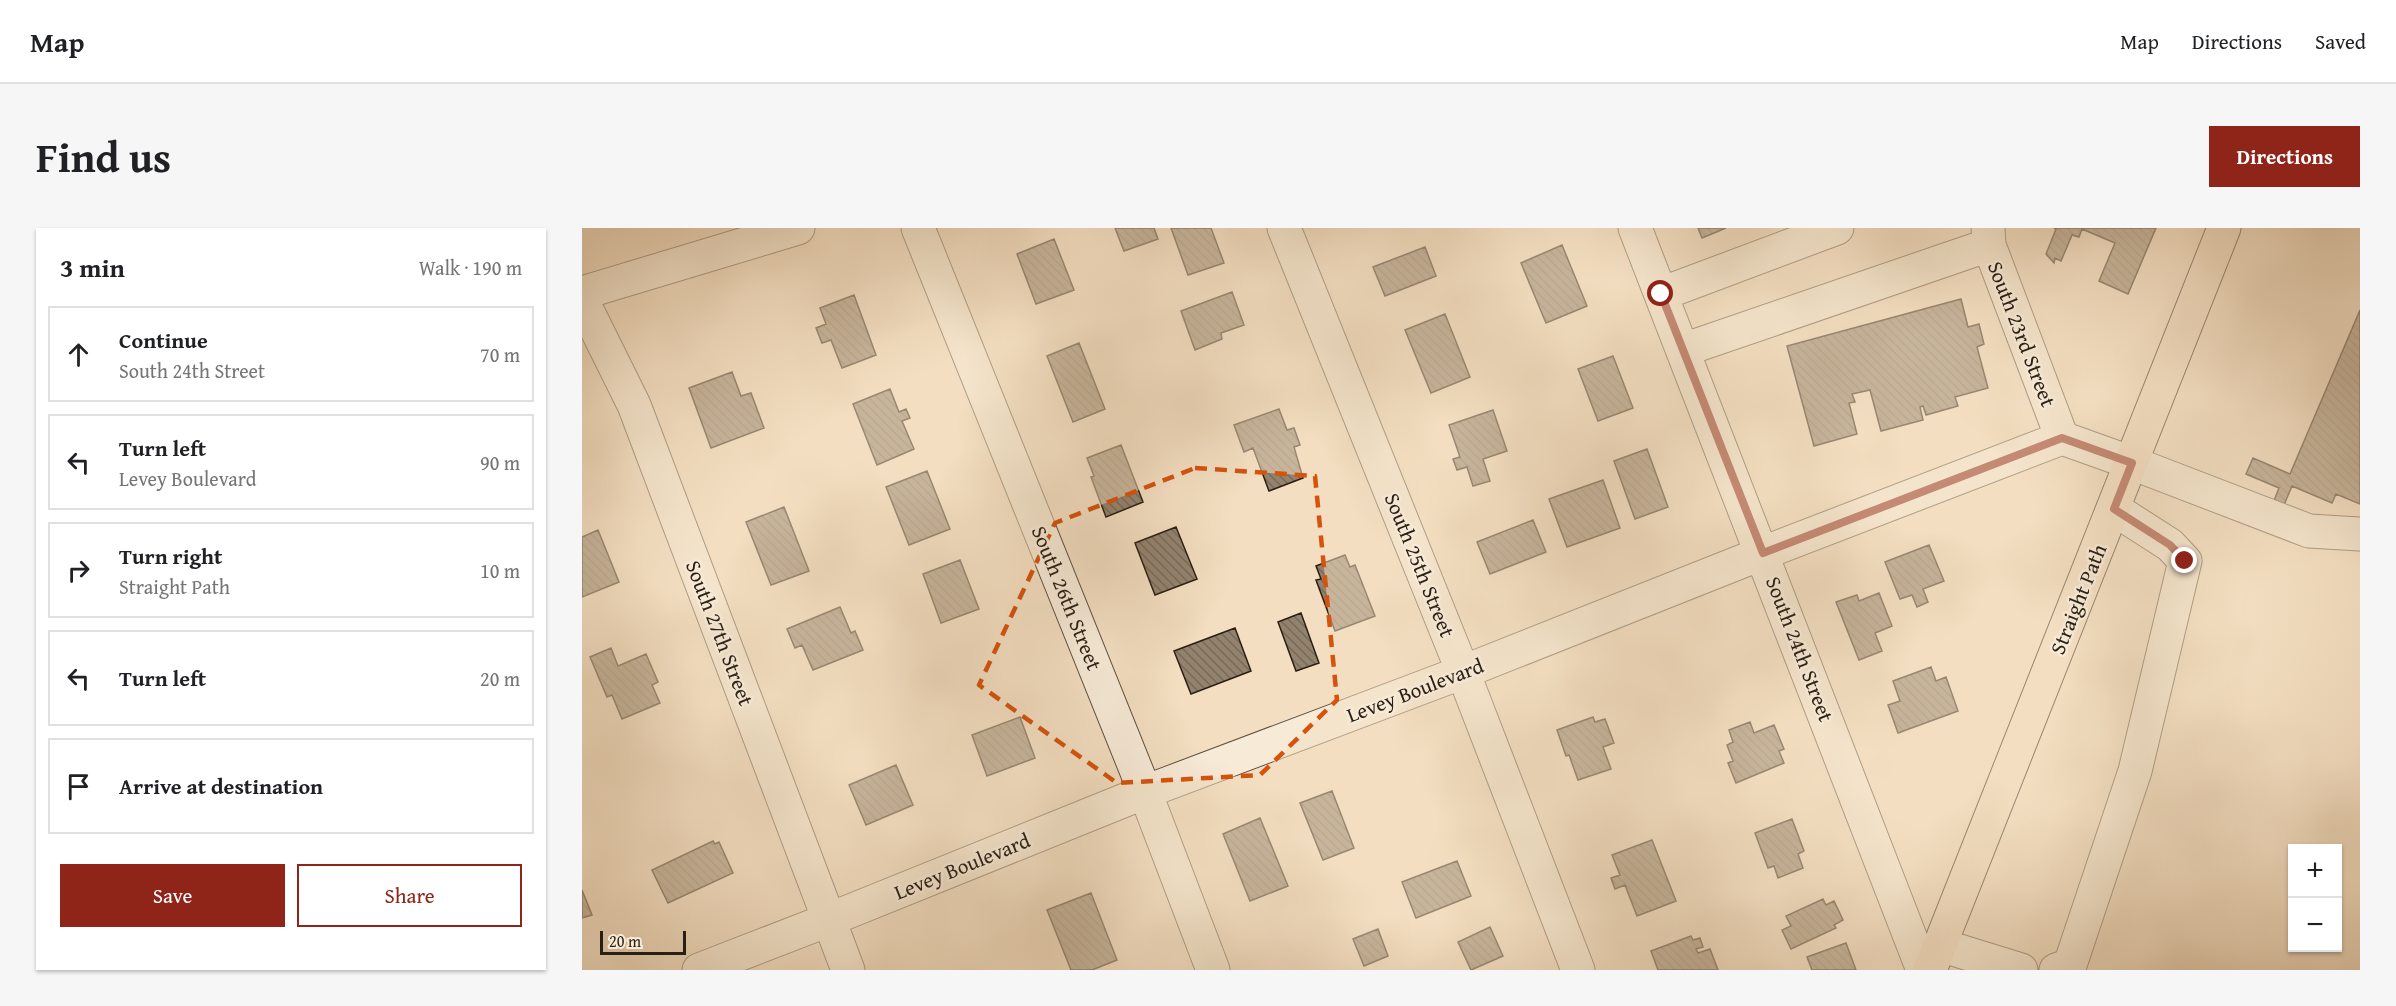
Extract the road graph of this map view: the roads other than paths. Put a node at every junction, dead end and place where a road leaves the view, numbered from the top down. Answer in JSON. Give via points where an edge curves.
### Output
{"nodes":[{"id":1,"x":798,"y":228,"type":"edge"},
{"id":2,"x":918,"y":228,"type":"edge"},
{"id":3,"x":1284,"y":228,"type":"edge"},
{"id":4,"x":1635,"y":228,"type":"edge"},
{"id":5,"x":1836,"y":228,"type":"edge"},
{"id":6,"x":2224,"y":228,"type":"edge"},
{"id":7,"x":1988,"y":236,"type":"edge"},
{"id":8,"x":582,"y":293,"type":"edge"},
{"id":9,"x":1661,"y":294,"type":"junction"},
{"id":10,"x":582,"y":300,"type":"edge"},
{"id":11,"x":1683,"y":350,"type":"junction"},
{"id":12,"x":2062,"y":438,"type":"junction"},
{"id":13,"x":2132,"y":463,"type":"junction"},
{"id":14,"x":2114,"y":509,"type":"junction"},
{"id":15,"x":2360,"y":534,"type":"edge"},
{"id":16,"x":1763,"y":553,"type":"junction"},
{"id":17,"x":1463,"y":672,"type":"junction"},
{"id":18,"x":1145,"y":792,"type":"junction"},
{"id":19,"x":828,"y":920,"type":"junction"},
{"id":20,"x":1931,"y":962,"type":"edge"},
{"id":21,"x":699,"y":970,"type":"edge"},
{"id":22,"x":848,"y":970,"type":"edge"},
{"id":23,"x":1213,"y":970,"type":"edge"},
{"id":24,"x":1578,"y":970,"type":"edge"},
{"id":25,"x":2021,"y":970,"type":"edge"},
{"id":26,"x":2056,"y":970,"type":"edge"}],
"edges":[{"from":1,"to":8,"type":"street"},
{"from":2,"to":18,"type":"street","name":"South 26th Street"},
{"from":3,"to":17,"type":"street","name":"South 25th Street"},
{"from":4,"to":9,"type":"street","name":"South 24th Street"},
{"from":5,"to":9,"type":"street"},
{"from":6,"to":13,"type":"main road","name":"Straight Path"},
{"from":7,"to":11,"type":"street"},
{"from":7,"to":12,"type":"street","name":"South 23rd Street"},
{"from":9,"to":11,"type":"street","name":"South 24th Street"},
{"from":10,"to":19,"type":"street","name":"South 27th Street","via":[[634,405]]},
{"from":11,"to":16,"type":"street","name":"South 24th Street"},
{"from":12,"to":13,"type":"street"},
{"from":12,"to":16,"type":"street","name":"Levey Boulevard"},
{"from":13,"to":14,"type":"main road","name":"Straight Path"},
{"from":13,"to":15,"type":"street","via":[[2309,531]]},
{"from":14,"to":20,"type":"main road","name":"Straight Path"},
{"from":14,"to":26,"type":"street","via":[[2170,545],[2185,561],[2135,771],[2070,965]]},
{"from":16,"to":17,"type":"street","name":"Levey Boulevard"},
{"from":16,"to":20,"type":"street","name":"South 24th Street"},
{"from":17,"to":18,"type":"street","name":"Levey Boulevard"},
{"from":17,"to":24,"type":"street","name":"South 25th Street"},
{"from":18,"to":19,"type":"street","name":"Levey Boulevard"},
{"from":18,"to":23,"type":"street","name":"South 26th Street"},
{"from":19,"to":21,"type":"street","name":"Levey Boulevard"},
{"from":19,"to":22,"type":"street","name":"South 27th Street"},
{"from":20,"to":25,"type":"street"}]}
